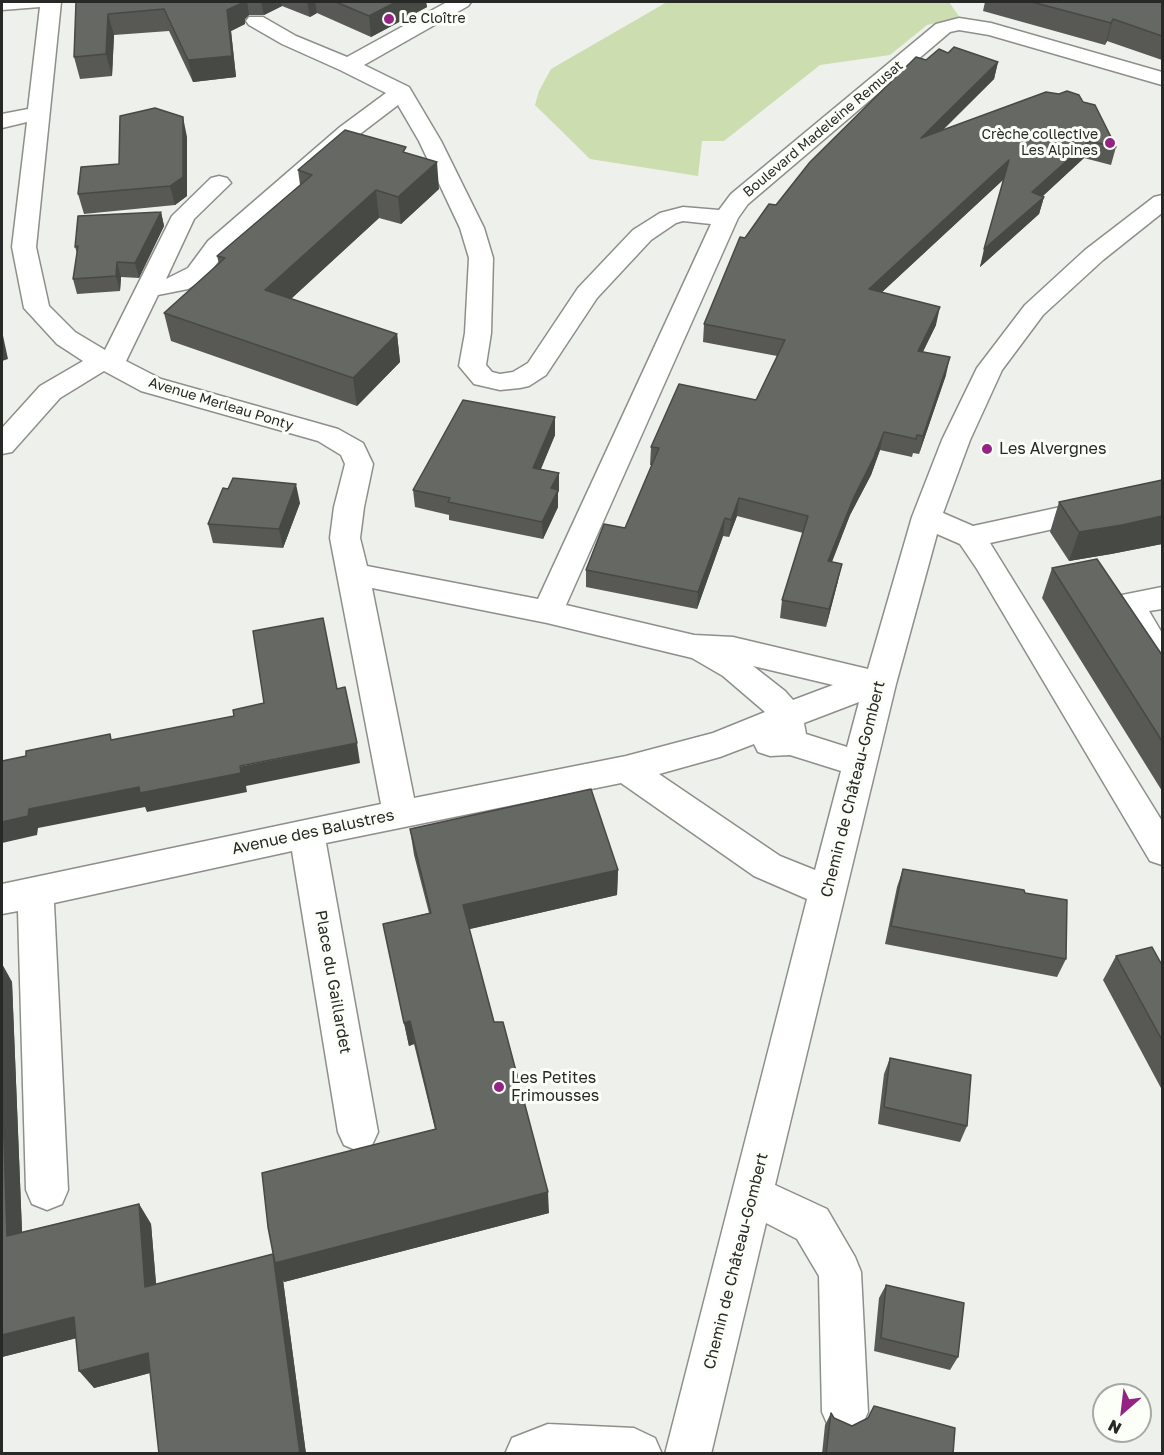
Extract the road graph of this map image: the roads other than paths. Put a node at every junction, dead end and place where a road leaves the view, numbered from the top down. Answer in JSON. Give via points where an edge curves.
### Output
{"nodes":[{"id":1,"x":35,"y":2,"type":"edge"},
{"id":2,"x":51,"y":2,"type":"edge"},
{"id":3,"x":461,"y":2,"type":"edge"},
{"id":4,"x":2,"y":4,"type":"edge"},
{"id":5,"x":256,"y":21,"type":"dead end"},
{"id":6,"x":348,"y":65,"type":"junction"},
{"id":7,"x":1162,"y":79,"type":"edge"},
{"id":8,"x":401,"y":92,"type":"junction"},
{"id":9,"x":40,"y":113,"type":"junction"},
{"id":10,"x":2,"y":121,"type":"edge"},
{"id":11,"x":219,"y":183,"type":"dead end"},
{"id":12,"x":1162,"y":202,"type":"edge"},
{"id":13,"x":726,"y":218,"type":"junction"},
{"id":14,"x":13,"y":250,"type":"edge"},
{"id":15,"x":149,"y":289,"type":"junction"},
{"id":16,"x":107,"y":362,"type":"junction"},
{"id":17,"x":2,"y":445,"type":"edge"},
{"id":18,"x":1162,"y":495,"type":"edge"},
{"id":19,"x":927,"y":517,"type":"junction"},
{"id":20,"x":970,"y":537,"type":"junction"},
{"id":21,"x":354,"y":574,"type":"junction"},
{"id":22,"x":1162,"y":598,"type":"edge"},
{"id":23,"x":547,"y":612,"type":"junction"},
{"id":24,"x":694,"y":647,"type":"junction"},
{"id":25,"x":1162,"y":658,"type":"edge"},
{"id":26,"x":880,"y":684,"type":"junction"},
{"id":27,"x":789,"y":730,"type":"junction"},
{"id":28,"x":859,"y":764,"type":"junction"},
{"id":29,"x":626,"y":769,"type":"junction"},
{"id":30,"x":400,"y":813,"type":"junction"},
{"id":31,"x":308,"y":833,"type":"junction"},
{"id":32,"x":1162,"y":851,"type":"edge"},
{"id":33,"x":826,"y":891,"type":"junction"},
{"id":34,"x":18,"y":896,"type":"edge"},
{"id":35,"x":358,"y":1132,"type":"dead end"},
{"id":36,"x":47,"y":1190,"type":"dead end"},
{"id":37,"x":753,"y":1196,"type":"junction"},
{"id":38,"x":845,"y":1412,"type":"dead end"},
{"id":39,"x":528,"y":1454,"type":"edge"},
{"id":40,"x":639,"y":1454,"type":"edge"},
{"id":41,"x":688,"y":1454,"type":"edge"}],
"edges":[{"from":1,"to":4,"type":"street"},
{"from":2,"to":9,"type":"street","name":"Avenue Merleau Ponty"},
{"from":3,"to":6,"type":"street"},
{"from":5,"to":6,"type":"street"},
{"from":6,"to":8,"type":"street"},
{"from":7,"to":13,"type":"street","name":"Boulevard Madeleine Remusat","via":[[991,30],[959,24],[943,28],[747,192]]},
{"from":8,"to":13,"type":"street","via":[[430,141],[479,247],[482,258],[478,333],[472,366],[483,378],[500,382],[520,380],[537,369],[587,293],[642,235],[668,218],[683,214]]},
{"from":8,"to":15,"type":"street","via":[[348,132],[218,246],[197,273],[179,284]]},
{"from":9,"to":10,"type":"street"},
{"from":9,"to":14,"type":"street","name":"Avenue Merleau Ponty"},
{"from":11,"to":15,"type":"street","via":[[173,216]]},
{"from":12,"to":19,"type":"street","name":"Chemin de Château-Gombert","via":[[1094,255],[1034,310],[990,368],[956,440]]},
{"from":13,"to":23,"type":"street","name":"Boulevard Madeleine Remusat"},
{"from":14,"to":16,"type":"street","name":"Avenue Merleau Ponty","via":[[37,308],[66,338]]},
{"from":15,"to":16,"type":"street"},
{"from":16,"to":17,"type":"street","via":[[50,392]]},
{"from":16,"to":21,"type":"street","name":"Avenue Merleau Ponty","via":[[152,385],[328,435],[353,450],[360,464],[345,538]]},
{"from":18,"to":20,"type":"street"},
{"from":19,"to":20,"type":"street"},
{"from":19,"to":26,"type":"street","name":"Chemin de Château-Gombert"},
{"from":20,"to":32,"type":"street"},
{"from":21,"to":23,"type":"street"},
{"from":21,"to":30,"type":"street","name":"Avenue Merleau Ponty"},
{"from":22,"to":25,"type":"street","via":[[1128,604]]},
{"from":23,"to":24,"type":"street"},
{"from":24,"to":26,"type":"street","via":[[733,650]]},
{"from":24,"to":27,"type":"street","via":[[734,668],[774,700]]},
{"from":26,"to":27,"type":"street","name":"Avenue des Balustres","via":[[831,698]]},
{"from":26,"to":28,"type":"street","name":"Chemin de Château-Gombert"},
{"from":27,"to":28,"type":"street","name":"Avenue des Balustres"},
{"from":27,"to":29,"type":"street","name":"Avenue des Balustres"},
{"from":28,"to":33,"type":"street","name":"Chemin de Château-Gombert"},
{"from":29,"to":30,"type":"street","name":"Avenue des Balustres"},
{"from":29,"to":33,"type":"street","via":[[767,866]]},
{"from":30,"to":31,"type":"street","name":"Avenue des Balustres"},
{"from":31,"to":34,"type":"street","name":"Avenue des Balustres"},
{"from":31,"to":35,"type":"street","name":"Place du Gaillardet"},
{"from":33,"to":37,"type":"street","name":"Chemin de Château-Gombert"},
{"from":34,"to":36,"type":"street"},
{"from":37,"to":38,"type":"street","via":[[812,1224],[840,1272]]},
{"from":37,"to":41,"type":"street","name":"Chemin de Château-Gombert"},
{"from":39,"to":40,"type":"street","via":[[548,1447]]}]}
